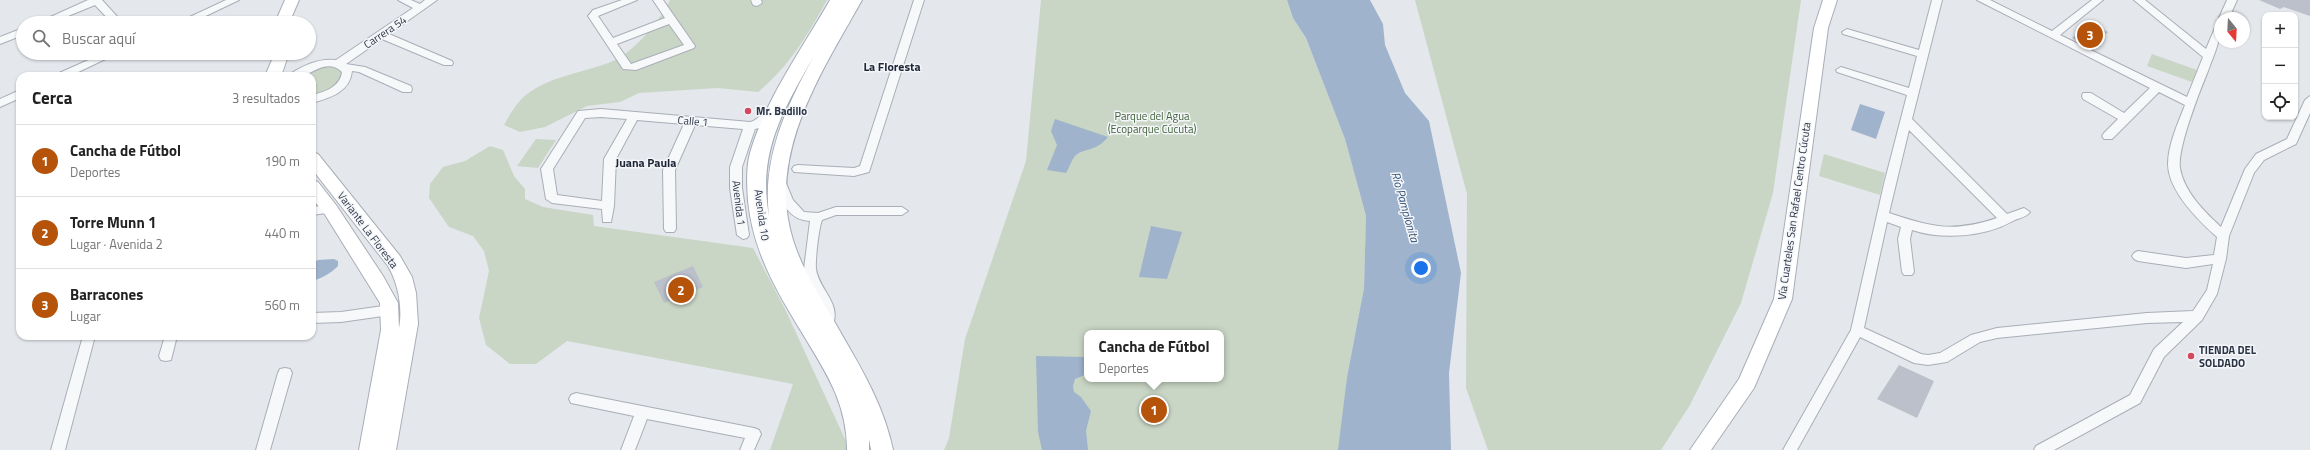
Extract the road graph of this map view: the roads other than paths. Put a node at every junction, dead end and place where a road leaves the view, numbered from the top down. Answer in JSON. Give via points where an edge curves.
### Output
{"nodes":[{"id":1,"x":96,"y":0,"type":"edge"},
{"id":2,"x":234,"y":0,"type":"edge"},
{"id":3,"x":292,"y":0,"type":"edge"},
{"id":4,"x":304,"y":0,"type":"edge"},
{"id":5,"x":403,"y":0,"type":"edge"},
{"id":6,"x":432,"y":0,"type":"edge"},
{"id":7,"x":632,"y":0,"type":"edge"},
{"id":8,"x":658,"y":0,"type":"edge"},
{"id":9,"x":838,"y":0,"type":"edge"},
{"id":10,"x":854,"y":0,"type":"edge"},
{"id":11,"x":919,"y":0,"type":"edge"},
{"id":12,"x":1830,"y":0,"type":"edge"},
{"id":13,"x":1936,"y":0,"type":"edge"},
{"id":14,"x":1982,"y":0,"type":"edge"},
{"id":15,"x":2098,"y":0,"type":"edge"},
{"id":16,"x":2138,"y":0,"type":"edge"},
{"id":17,"x":2232,"y":0,"type":"edge"},
{"id":18,"x":421,"y":8,"type":"junction"},
{"id":19,"x":2227,"y":12,"type":"edge"},
{"id":20,"x":58,"y":16,"type":"edge"},
{"id":21,"x":111,"y":16,"type":"edge"},
{"id":22,"x":198,"y":16,"type":"edge"},
{"id":23,"x":285,"y":16,"type":"edge"},
{"id":24,"x":297,"y":16,"type":"edge"},
{"id":25,"x":672,"y":19,"type":"junction"},
{"id":26,"x":1847,"y":32,"type":"dead end"},
{"id":27,"x":16,"y":34,"type":"edge"},
{"id":28,"x":381,"y":35,"type":"junction"},
{"id":29,"x":2053,"y":35,"type":"junction"},
{"id":30,"x":0,"y":41,"type":"edge"},
{"id":31,"x":2214,"y":42,"type":"edge"},
{"id":32,"x":610,"y":43,"type":"junction"},
{"id":33,"x":1924,"y":55,"type":"junction"},
{"id":34,"x":2208,"y":56,"type":"junction"},
{"id":35,"x":97,"y":60,"type":"edge"},
{"id":36,"x":267,"y":60,"type":"edge"},
{"id":37,"x":279,"y":60,"type":"edge"},
{"id":38,"x":448,"y":63,"type":"dead end"},
{"id":39,"x":341,"y":66,"type":"junction"},
{"id":40,"x":1841,"y":70,"type":"dead end"},
{"id":41,"x":70,"y":72,"type":"edge"},
{"id":42,"x":262,"y":72,"type":"edge"},
{"id":43,"x":275,"y":72,"type":"edge"},
{"id":44,"x":303,"y":72,"type":"edge"},
{"id":45,"x":2157,"y":87,"type":"junction"},
{"id":46,"x":407,"y":88,"type":"dead end"},
{"id":47,"x":1914,"y":93,"type":"junction"},
{"id":48,"x":16,"y":96,"type":"edge"},
{"id":49,"x":2087,"y":96,"type":"dead end"},
{"id":50,"x":316,"y":98,"type":"edge"},
{"id":51,"x":2310,"y":100,"type":"edge"},
{"id":52,"x":0,"y":103,"type":"edge"},
{"id":53,"x":2190,"y":103,"type":"junction"},
{"id":54,"x":777,"y":110,"type":"junction"},
{"id":55,"x":634,"y":116,"type":"junction"},
{"id":56,"x":2126,"y":118,"type":"junction"},
{"id":57,"x":691,"y":121,"type":"junction"},
{"id":58,"x":1907,"y":121,"type":"junction"},
{"id":59,"x":750,"y":126,"type":"junction"},
{"id":60,"x":2108,"y":136,"type":"dead end"},
{"id":61,"x":316,"y":163,"type":"edge"},
{"id":62,"x":798,"y":169,"type":"dead end"},
{"id":63,"x":777,"y":173,"type":"junction"},
{"id":64,"x":334,"y":186,"type":"junction"},
{"id":65,"x":316,"y":190,"type":"edge"},
{"id":66,"x":316,"y":191,"type":"edge"},
{"id":67,"x":608,"y":206,"type":"junction"},
{"id":68,"x":330,"y":209,"type":"junction"},
{"id":69,"x":316,"y":211,"type":"edge"},
{"id":70,"x":902,"y":211,"type":"dead end"},
{"id":71,"x":2024,"y":212,"type":"dead end"},
{"id":72,"x":1884,"y":216,"type":"junction"},
{"id":73,"x":818,"y":217,"type":"junction"},
{"id":74,"x":607,"y":219,"type":"dead end"},
{"id":75,"x":2006,"y":220,"type":"junction"},
{"id":76,"x":1908,"y":224,"type":"junction"},
{"id":77,"x":670,"y":229,"type":"dead end"},
{"id":78,"x":743,"y":235,"type":"dead end"},
{"id":79,"x":2222,"y":236,"type":"junction"},
{"id":80,"x":2138,"y":256,"type":"dead end"},
{"id":81,"x":2220,"y":259,"type":"junction"},
{"id":82,"x":1908,"y":272,"type":"dead end"},
{"id":83,"x":390,"y":310,"type":"junction"},
{"id":84,"x":2197,"y":316,"type":"junction"},
{"id":85,"x":316,"y":318,"type":"edge"},
{"id":86,"x":826,"y":325,"type":"junction"},
{"id":87,"x":1857,"y":330,"type":"junction"},
{"id":88,"x":87,"y":340,"type":"edge"},
{"id":89,"x":170,"y":340,"type":"edge"},
{"id":90,"x":166,"y":356,"type":"dead end"},
{"id":91,"x":286,"y":373,"type":"dead end"},
{"id":92,"x":576,"y":399,"type":"dead end"},
{"id":93,"x":643,"y":411,"type":"junction"},
{"id":94,"x":58,"y":450,"type":"edge"},
{"id":95,"x":263,"y":450,"type":"edge"},
{"id":96,"x":369,"y":450,"type":"edge"},
{"id":97,"x":386,"y":450,"type":"edge"},
{"id":98,"x":628,"y":450,"type":"edge"},
{"id":99,"x":748,"y":450,"type":"edge"},
{"id":100,"x":858,"y":450,"type":"edge"},
{"id":101,"x":882,"y":450,"type":"edge"},
{"id":102,"x":1700,"y":450,"type":"edge"},
{"id":103,"x":1790,"y":450,"type":"edge"},
{"id":104,"x":2041,"y":450,"type":"edge"}],
"edges":[{"from":1,"to":20,"type":"street"},
{"from":1,"to":21,"type":"street"},
{"from":2,"to":22,"type":"street"},
{"from":3,"to":23,"type":"main road"},
{"from":4,"to":24,"type":"main road"},
{"from":5,"to":18,"type":"street"},
{"from":6,"to":18,"type":"street","name":"Carrera 54"},
{"from":7,"to":32,"type":"street","via":[[593,15]]},
{"from":8,"to":25,"type":"street"},
{"from":9,"to":54,"type":"main road","name":"Avenida 10"},
{"from":10,"to":63,"type":"main road","name":"Avenida 10","via":[[796,106],[784,138]]},
{"from":11,"to":62,"type":"street","via":[[865,169],[854,172]]},
{"from":12,"to":102,"type":"main road","name":"Vía Cuarteles San Rafael Centro Cúcuta","via":[[1821,28],[1783,299],[1747,383]]},
{"from":13,"to":33,"type":"street"},
{"from":14,"to":29,"type":"street"},
{"from":15,"to":29,"type":"street"},
{"from":16,"to":34,"type":"street"},
{"from":17,"to":19,"type":"street"},
{"from":18,"to":28,"type":"street","name":"Carrera 54"},
{"from":25,"to":32,"type":"street"},
{"from":25,"to":32,"type":"street","via":[[690,44],[688,48],[630,68]]},
{"from":26,"to":33,"type":"street"},
{"from":27,"to":30,"type":"street"},
{"from":28,"to":38,"type":"street"},
{"from":28,"to":39,"type":"street","name":"Carrera 54"},
{"from":29,"to":45,"type":"street"},
{"from":31,"to":34,"type":"street"},
{"from":33,"to":47,"type":"street"},
{"from":34,"to":53,"type":"street"},
{"from":35,"to":41,"type":"street"},
{"from":36,"to":42,"type":"main road"},
{"from":37,"to":43,"type":"main road"},
{"from":39,"to":44,"type":"street","via":[[320,64]]},
{"from":39,"to":46,"type":"street","via":[[361,69]]},
{"from":39,"to":50,"type":"street","via":[[348,71],[344,83],[330,94]]},
{"from":40,"to":47,"type":"street"},
{"from":45,"to":53,"type":"street"},
{"from":45,"to":56,"type":"street"},
{"from":47,"to":58,"type":"street"},
{"from":48,"to":52,"type":"street"},
{"from":49,"to":56,"type":"street"},
{"from":51,"to":79,"type":"street","via":[[2292,141],[2260,158],[2249,172]]},
{"from":53,"to":79,"type":"street","via":[[2174,167],[2178,181],[2196,209]]},
{"from":54,"to":59,"type":"street","via":[[766,114],[760,124]]},
{"from":54,"to":100,"type":"main road","name":"Avenida 10","via":[[759,155],[758,203],[761,226],[773,265],[844,386],[855,410],[859,431]]},
{"from":55,"to":57,"type":"street","name":"Calle 1"},
{"from":55,"to":67,"type":"street","via":[[610,159]]},
{"from":55,"to":67,"type":"street","name":"Calle 1","via":[[582,114],[547,169],[552,199]]},
{"from":56,"to":60,"type":"street"},
{"from":57,"to":59,"type":"street","name":"Calle 1"},
{"from":57,"to":77,"type":"street","via":[[669,170]]},
{"from":58,"to":72,"type":"street"},
{"from":58,"to":75,"type":"street"},
{"from":59,"to":78,"type":"street","name":"Avenida 1","via":[[736,167],[736,188]]},
{"from":61,"to":64,"type":"main road","name":"Variante La Floresta"},
{"from":63,"to":73,"type":"street","via":[[788,202],[795,211],[802,216]]},
{"from":63,"to":86,"type":"main road","name":"Avenida 10","via":[[776,201],[780,228],[791,258]]},
{"from":64,"to":65,"type":"main road"},
{"from":64,"to":97,"type":"main road","name":"Variante La Floresta","via":[[394,262],[403,277],[407,293],[409,324]]},
{"from":66,"to":68,"type":"main road","name":"Variante La Floresta"},
{"from":67,"to":74,"type":"street"},
{"from":68,"to":69,"type":"street"},
{"from":68,"to":83,"type":"main road","name":"Variante La Floresta","via":[[377,281]]},
{"from":70,"to":73,"type":"street","via":[[836,212]]},
{"from":71,"to":75,"type":"street"},
{"from":72,"to":76,"type":"street"},
{"from":72,"to":87,"type":"street"},
{"from":73,"to":86,"type":"street","via":[[814,223],[810,269],[829,311]]},
{"from":75,"to":76,"type":"street","via":[[1963,231],[1942,232]]},
{"from":76,"to":82,"type":"street","via":[[1904,239]]},
{"from":79,"to":81,"type":"street"},
{"from":80,"to":81,"type":"street","via":[[2186,263]]},
{"from":81,"to":84,"type":"street","via":[[2213,292]]},
{"from":83,"to":85,"type":"street","via":[[333,319]]},
{"from":83,"to":96,"type":"main road","name":"Variante La Floresta","via":[[390,330]]},
{"from":84,"to":87,"type":"street","via":[[2147,318],[1997,333],[1974,339],[1949,357],[1929,360],[1919,359]]},
{"from":84,"to":104,"type":"street","via":[[2159,353],[2135,399]]},
{"from":86,"to":101,"type":"main road","name":"Avenida 10","via":[[851,368],[874,419]]},
{"from":87,"to":103,"type":"street"},
{"from":88,"to":94,"type":"street"},
{"from":89,"to":90,"type":"street"},
{"from":91,"to":95,"type":"street"},
{"from":92,"to":93,"type":"street"},
{"from":93,"to":98,"type":"street"},
{"from":93,"to":99,"type":"street","via":[[754,434]]}]}
